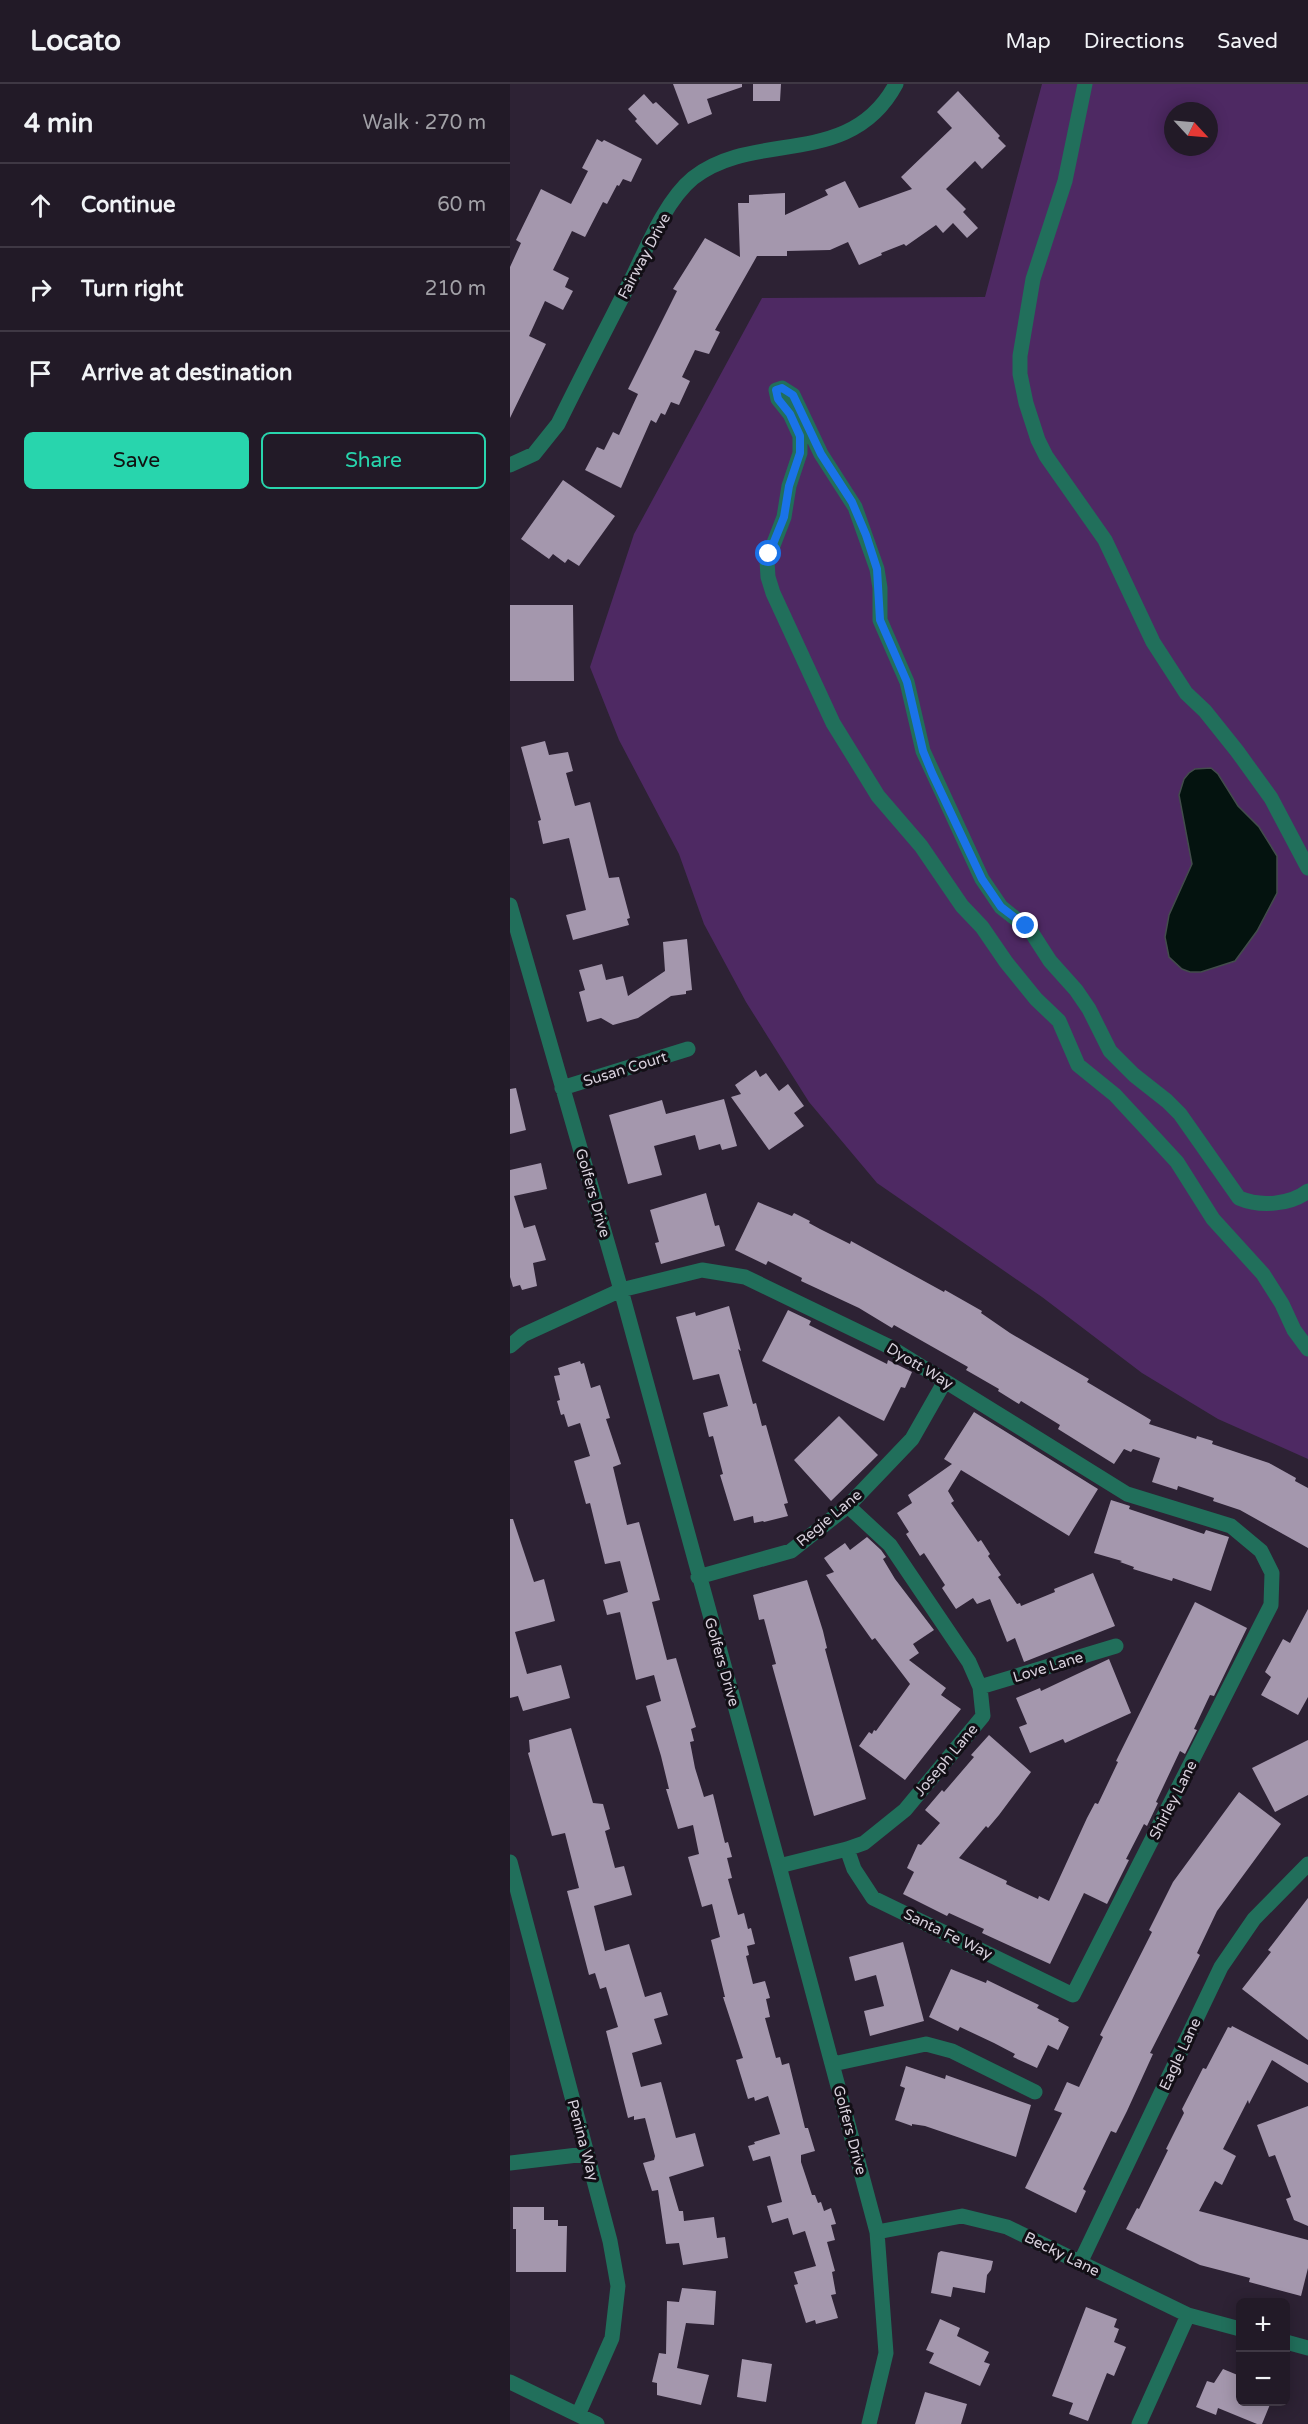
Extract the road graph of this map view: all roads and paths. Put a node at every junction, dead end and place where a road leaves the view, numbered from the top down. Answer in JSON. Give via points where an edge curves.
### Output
{"nodes":[{"id":1,"x":896,"y":84,"type":"edge"},
{"id":2,"x":1085,"y":84,"type":"edge"},
{"id":3,"x":510,"y":465,"type":"edge"},
{"id":4,"x":1308,"y":868,"type":"edge"},
{"id":5,"x":510,"y":905,"type":"edge"},
{"id":6,"x":688,"y":1049,"type":"dead end"},
{"id":7,"x":562,"y":1088,"type":"junction"},
{"id":8,"x":1308,"y":1191,"type":"edge"},
{"id":9,"x":621,"y":1290,"type":"junction"},
{"id":10,"x":510,"y":1346,"type":"edge"},
{"id":11,"x":1308,"y":1349,"type":"edge"},
{"id":12,"x":945,"y":1381,"type":"junction"},
{"id":13,"x":848,"y":1506,"type":"junction"},
{"id":14,"x":698,"y":1577,"type":"junction"},
{"id":15,"x":1271,"y":1605,"type":"joint"},
{"id":16,"x":1116,"y":1646,"type":"dead end"},
{"id":17,"x":980,"y":1687,"type":"junction"},
{"id":18,"x":847,"y":1849,"type":"junction"},
{"id":19,"x":510,"y":1862,"type":"edge"},
{"id":20,"x":1308,"y":1864,"type":"edge"},
{"id":21,"x":779,"y":1866,"type":"junction"},
{"id":22,"x":1073,"y":1995,"type":"joint"},
{"id":23,"x":832,"y":2064,"type":"junction"},
{"id":24,"x":1035,"y":2092,"type":"dead end"},
{"id":25,"x":586,"y":2154,"type":"junction"},
{"id":26,"x":510,"y":2163,"type":"edge"},
{"id":27,"x":877,"y":2232,"type":"junction"},
{"id":28,"x":1080,"y":2263,"type":"junction"},
{"id":29,"x":1188,"y":2315,"type":"junction"},
{"id":30,"x":1236,"y":2328,"type":"edge"},
{"id":31,"x":1290,"y":2343,"type":"edge"},
{"id":32,"x":1308,"y":2348,"type":"edge"},
{"id":33,"x":510,"y":2382,"type":"edge"},
{"id":34,"x":578,"y":2415,"type":"junction"},
{"id":35,"x":597,"y":2424,"type":"edge"},
{"id":36,"x":869,"y":2424,"type":"edge"},
{"id":37,"x":1139,"y":2424,"type":"edge"}],
"edges":[{"from":1,"to":3,"type":"street","name":"Fairway Drive","via":[[863,124],[828,140],[723,160],[693,178],[665,212],[558,424],[534,454]]},
{"from":2,"to":4,"type":"street","via":[[1065,181],[1033,279],[1020,356],[1026,403],[1046,456],[1105,540],[1153,642],[1186,693],[1237,750],[1271,798]]},
{"from":5,"to":7,"type":"street","name":"Golfers Drive"},
{"from":6,"to":7,"type":"street","name":"Susan Court"},
{"from":7,"to":9,"type":"street","name":"Golfers Drive"},
{"from":8,"to":11,"type":"street","via":[[1286,1202],[1248,1202],[1239,1198],[1186,1122],[1110,1051],[1076,990],[1030,930],[1001,907],[982,879],[923,751],[907,682],[880,620],[877,569],[855,507],[821,454],[793,395],[782,388],[776,390],[800,436],[800,453],[784,517],[769,554],[768,577],[840,738],[878,796],[921,846],[1006,963],[1059,1021],[1078,1065],[1114,1095],[1177,1162],[1213,1219],[1263,1274]]},
{"from":9,"to":10,"type":"street","name":"Dyott Way","via":[[523,1335]]},
{"from":9,"to":12,"type":"street","name":"Dyott Way","via":[[702,1270],[745,1277],[890,1347]]},
{"from":9,"to":14,"type":"street","name":"Golfers Drive"},
{"from":12,"to":13,"type":"street","name":"Regie Lane","via":[[912,1439]]},
{"from":12,"to":15,"type":"street","name":"Dyott Way","via":[[1127,1494],[1231,1526],[1261,1551],[1272,1573]]},
{"from":13,"to":14,"type":"street","name":"Regie Lane","via":[[791,1551]]},
{"from":13,"to":17,"type":"street","name":"Joseph Lane","via":[[890,1545],[969,1662]]},
{"from":14,"to":21,"type":"street","name":"Golfers Drive"},
{"from":15,"to":22,"type":"street","name":"Shirley Lane"},
{"from":16,"to":17,"type":"street","name":"Love Lane"},
{"from":17,"to":18,"type":"street","name":"Joseph Lane","via":[[983,1716],[905,1810],[864,1843]]},
{"from":18,"to":21,"type":"street","name":"Joseph Lane"},
{"from":18,"to":22,"type":"street","name":"Santa Fe Way","via":[[854,1869],[873,1898]]},
{"from":19,"to":25,"type":"street","name":"Penina Way"},
{"from":20,"to":28,"type":"street","name":"Eagle Lane","via":[[1254,1919],[1221,1966]]},
{"from":21,"to":23,"type":"street","name":"Golfers Drive"},
{"from":23,"to":24,"type":"street","via":[[926,2044],[952,2051]]},
{"from":23,"to":27,"type":"street","name":"Golfers Drive"},
{"from":25,"to":26,"type":"street"},
{"from":25,"to":34,"type":"street","name":"Penina Way","via":[[618,2286],[612,2338]]},
{"from":27,"to":28,"type":"street","name":"Becky Lane","via":[[962,2216],[1007,2227]]},
{"from":27,"to":36,"type":"street","name":"Golfers Drive","via":[[886,2353]]},
{"from":28,"to":29,"type":"street","name":"Becky Lane"},
{"from":29,"to":30,"type":"street","name":"Becky Lane"},
{"from":29,"to":37,"type":"street"},
{"from":31,"to":32,"type":"street"},
{"from":33,"to":34,"type":"street"},
{"from":34,"to":35,"type":"street"}]}
